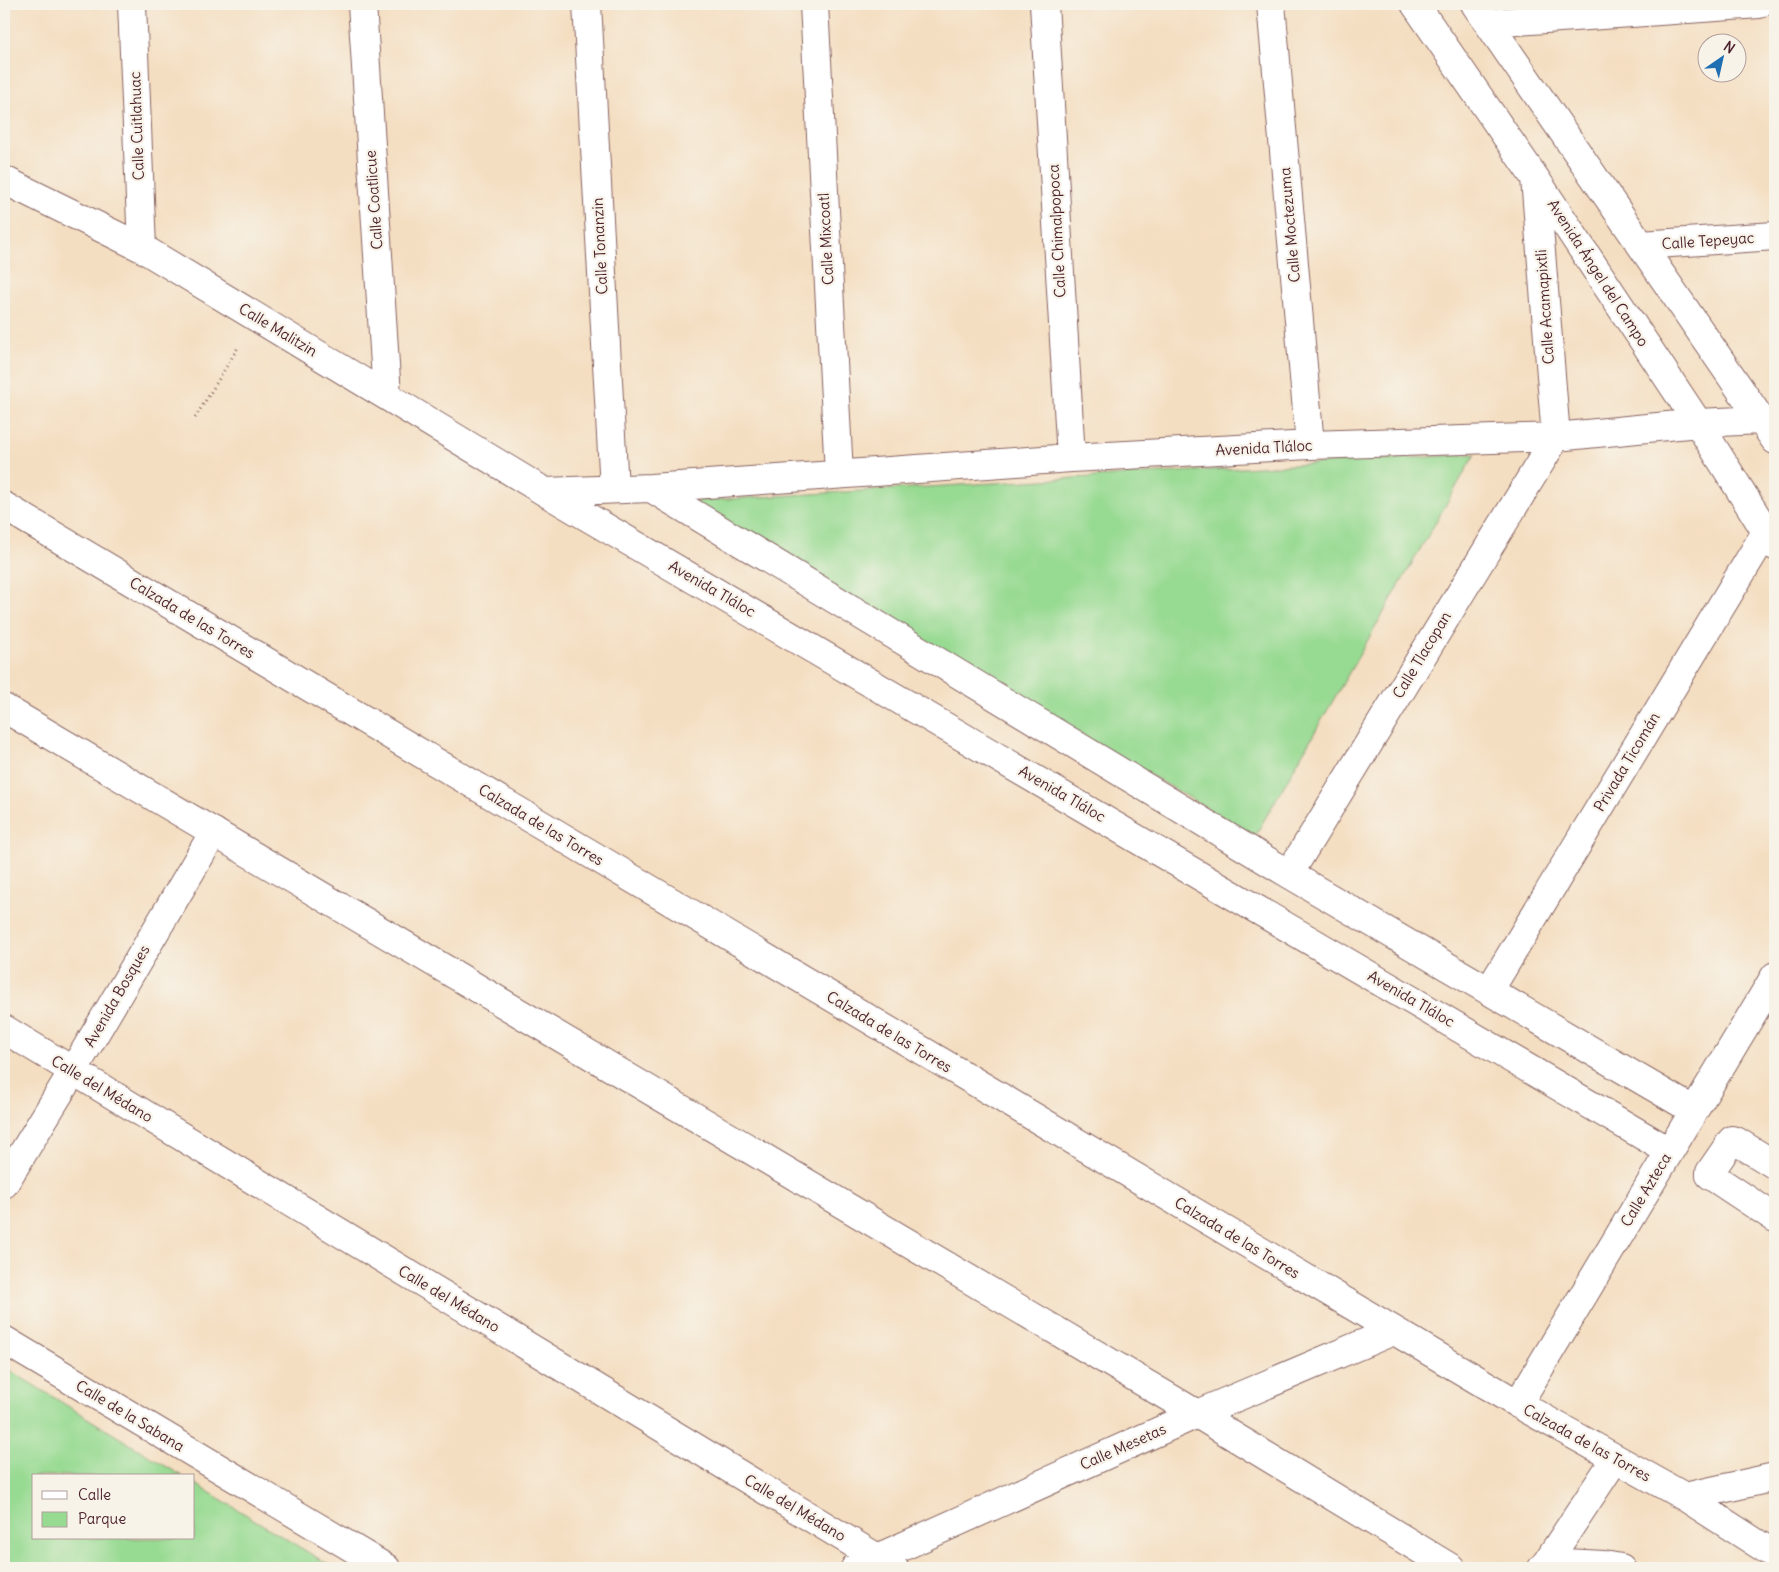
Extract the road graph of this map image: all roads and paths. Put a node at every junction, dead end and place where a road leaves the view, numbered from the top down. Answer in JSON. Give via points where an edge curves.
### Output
{"nodes":[{"id":1,"x":132,"y":4,"type":"edge"},
{"id":2,"x":362,"y":4,"type":"edge"},
{"id":3,"x":587,"y":4,"type":"edge"},
{"id":4,"x":814,"y":4,"type":"edge"},
{"id":5,"x":1044,"y":4,"type":"edge"},
{"id":6,"x":1271,"y":4,"type":"edge"},
{"id":7,"x":1415,"y":4,"type":"edge"},
{"id":8,"x":1759,"y":4,"type":"edge"},
{"id":9,"x":1482,"y":13,"type":"edge"},
{"id":10,"x":1535,"y":178,"type":"junction"},
{"id":11,"x":4,"y":180,"type":"edge"},
{"id":12,"x":1775,"y":236,"type":"edge"},
{"id":13,"x":1641,"y":245,"type":"junction"},
{"id":14,"x":142,"y":248,"type":"junction"},
{"id":15,"x":256,"y":317,"type":"junction"},
{"id":16,"x":387,"y":396,"type":"junction"},
{"id":17,"x":195,"y":418,"type":"dead end"},
{"id":18,"x":1698,"y":423,"type":"junction"},
{"id":19,"x":1769,"y":430,"type":"edge"},
{"id":20,"x":1556,"y":437,"type":"junction"},
{"id":21,"x":1310,"y":445,"type":"junction"},
{"id":22,"x":1071,"y":458,"type":"junction"},
{"id":23,"x":839,"y":474,"type":"junction"},
{"id":24,"x":651,"y":488,"type":"junction"},
{"id":25,"x":614,"y":489,"type":"junction"},
{"id":26,"x":546,"y":492,"type":"junction"},
{"id":27,"x":4,"y":506,"type":"edge"},
{"id":28,"x":1770,"y":539,"type":"edge"},
{"id":29,"x":4,"y":708,"type":"edge"},
{"id":30,"x":214,"y":832,"type":"junction"},
{"id":31,"x":1289,"y":874,"type":"junction"},
{"id":32,"x":1775,"y":976,"type":"edge"},
{"id":33,"x":1489,"y":991,"type":"junction"},
{"id":34,"x":4,"y":1029,"type":"edge"},
{"id":35,"x":73,"y":1071,"type":"junction"},
{"id":36,"x":1694,"y":1110,"type":"junction"},
{"id":37,"x":1669,"y":1151,"type":"junction"},
{"id":38,"x":1775,"y":1165,"type":"edge"},
{"id":39,"x":4,"y":1184,"type":"edge"},
{"id":40,"x":1775,"y":1218,"type":"edge"},
{"id":41,"x":1393,"y":1331,"type":"junction"},
{"id":42,"x":4,"y":1340,"type":"edge"},
{"id":43,"x":1518,"y":1404,"type":"junction"},
{"id":44,"x":1197,"y":1414,"type":"junction"},
{"id":45,"x":1615,"y":1459,"type":"junction"},
{"id":46,"x":1775,"y":1478,"type":"edge"},
{"id":47,"x":1685,"y":1498,"type":"junction"},
{"id":48,"x":1775,"y":1555,"type":"edge"},
{"id":49,"x":876,"y":1565,"type":"edge"},
{"id":50,"x":1544,"y":1565,"type":"edge"},
{"id":51,"x":386,"y":1568,"type":"edge"},
{"id":52,"x":1451,"y":1568,"type":"edge"},
{"id":53,"x":1621,"y":1568,"type":"edge"}],
"edges":[{"from":1,"to":14,"type":"street","name":"Calle Cuitlahuac"},
{"from":2,"to":16,"type":"street","name":"Calle Coatlicue"},
{"from":3,"to":25,"type":"street","name":"Calle Tonanzin"},
{"from":4,"to":23,"type":"street","name":"Calle Mixcoatl"},
{"from":5,"to":22,"type":"street","name":"Calle Chimalpopoca"},
{"from":6,"to":21,"type":"street","name":"Calle Moctezuma"},
{"from":7,"to":10,"type":"street","name":"Avenida Ángel del Campo"},
{"from":8,"to":9,"type":"street"},
{"from":9,"to":13,"type":"street"},
{"from":10,"to":18,"type":"street","name":"Avenida Ángel del Campo"},
{"from":10,"to":20,"type":"street","name":"Calle Acamapixtli"},
{"from":11,"to":14,"type":"street","name":"Calle Malitzin"},
{"from":12,"to":13,"type":"street","name":"Calle Tepeyac"},
{"from":13,"to":19,"type":"street"},
{"from":14,"to":15,"type":"street","name":"Calle Malitzin"},
{"from":15,"to":16,"type":"street","name":"Calle Malitzin"},
{"from":15,"to":17,"type":"path"},
{"from":16,"to":26,"type":"street","name":"Calle Malitzin"},
{"from":18,"to":19,"type":"street","name":"Avenida Tláloc"},
{"from":18,"to":20,"type":"street","name":"Avenida Tláloc"},
{"from":18,"to":28,"type":"street","name":"Avenida Ángel del Campo"},
{"from":20,"to":21,"type":"street","name":"Avenida Tláloc"},
{"from":20,"to":31,"type":"street","name":"Calle Tlacopan"},
{"from":21,"to":22,"type":"street","name":"Avenida Tláloc"},
{"from":22,"to":23,"type":"street","name":"Avenida Tláloc"},
{"from":23,"to":24,"type":"street","name":"Avenida Tláloc"},
{"from":24,"to":25,"type":"street","name":"Avenida Tláloc"},
{"from":24,"to":31,"type":"street"},
{"from":25,"to":26,"type":"street","name":"Avenida Tláloc"},
{"from":26,"to":37,"type":"street","name":"Avenida Tláloc"},
{"from":27,"to":41,"type":"street","name":"Calzada de las Torres"},
{"from":28,"to":33,"type":"street","name":"Privada Ticomán"},
{"from":29,"to":30,"type":"street"},
{"from":30,"to":35,"type":"street","name":"Avenida Bosques"},
{"from":30,"to":44,"type":"street"},
{"from":31,"to":33,"type":"street"},
{"from":32,"to":36,"type":"street","name":"Calle Azteca"},
{"from":33,"to":36,"type":"street"},
{"from":34,"to":35,"type":"street","name":"Calle del Médano"},
{"from":35,"to":39,"type":"street","name":"Avenida Bosques"},
{"from":35,"to":49,"type":"street","name":"Calle del Médano"},
{"from":36,"to":37,"type":"street","name":"Calle Azteca"},
{"from":37,"to":43,"type":"street","name":"Calle Azteca"},
{"from":38,"to":40,"type":"street","via":[[1732,1140],[1710,1172]]},
{"from":41,"to":43,"type":"street","name":"Calzada de las Torres"},
{"from":41,"to":44,"type":"street","name":"Calle Mesetas"},
{"from":42,"to":51,"type":"street","name":"Calle de la Sabana"},
{"from":43,"to":45,"type":"street","name":"Calzada de las Torres"},
{"from":44,"to":49,"type":"street","name":"Calle Mesetas"},
{"from":44,"to":52,"type":"street"},
{"from":45,"to":47,"type":"street","name":"Calzada de las Torres"},
{"from":45,"to":50,"type":"street"},
{"from":46,"to":47,"type":"street"},
{"from":47,"to":48,"type":"street","name":"Calzada de las Torres"},
{"from":50,"to":53,"type":"street"}]}
